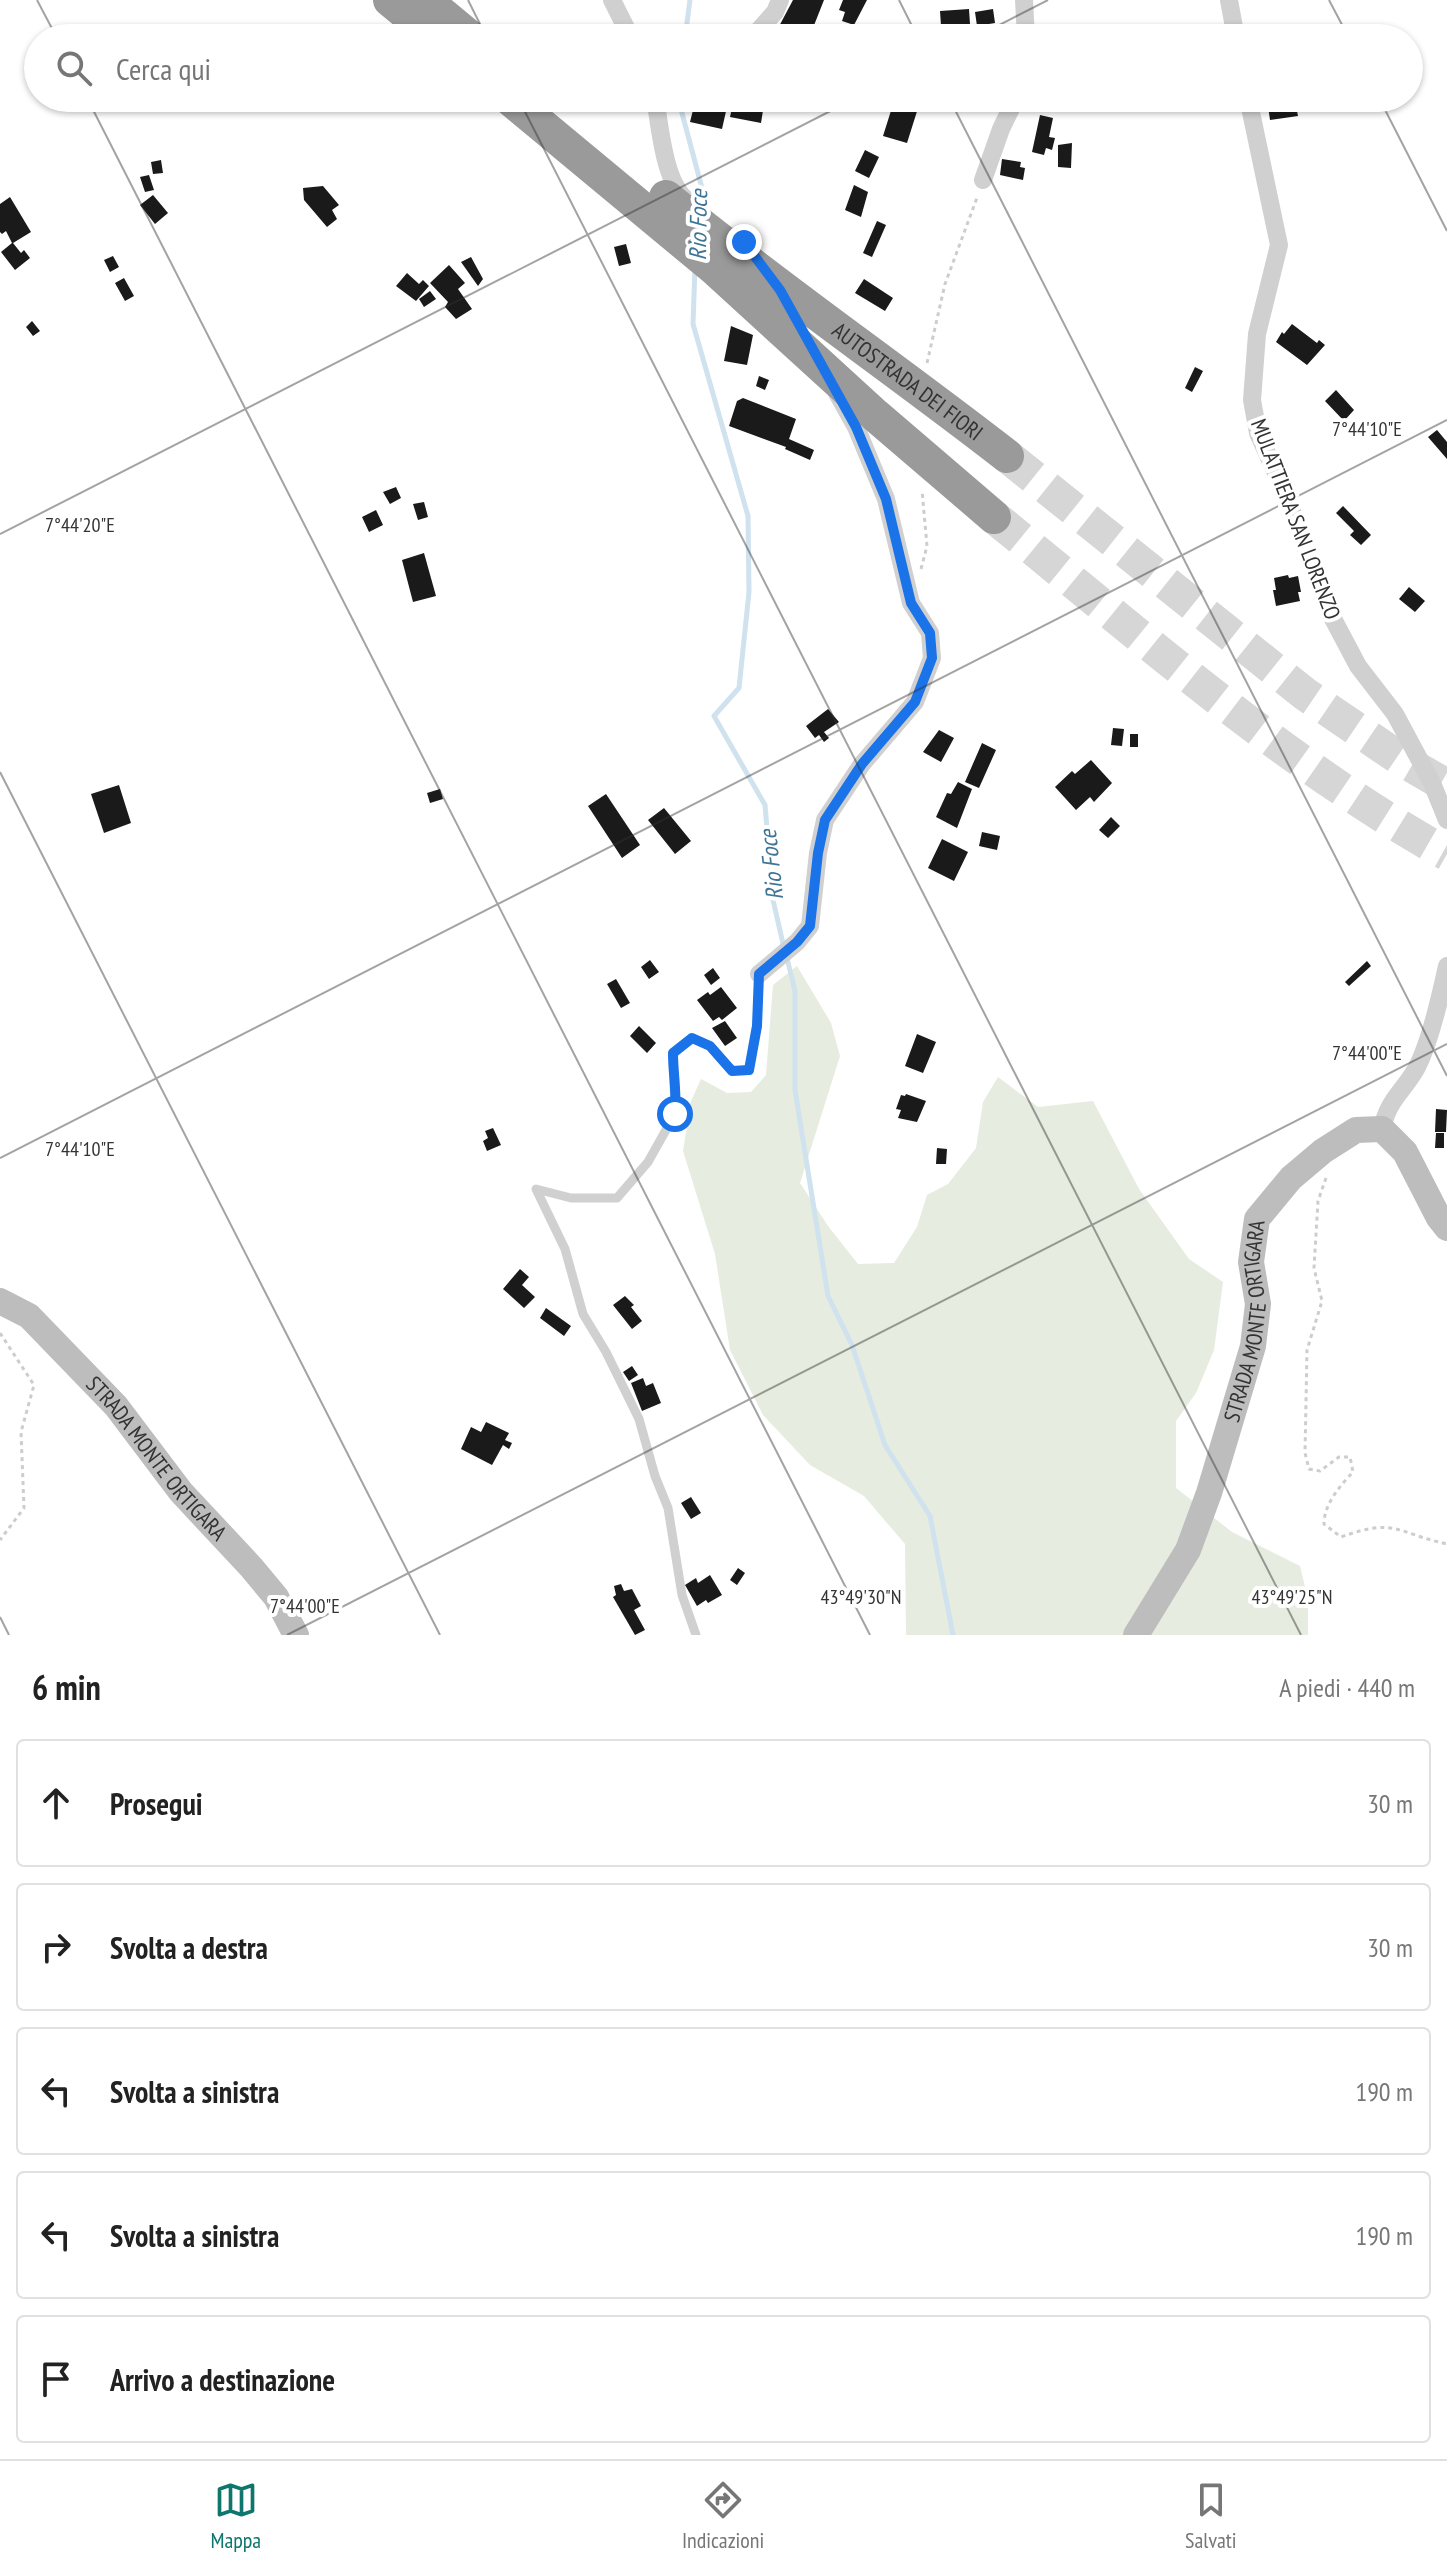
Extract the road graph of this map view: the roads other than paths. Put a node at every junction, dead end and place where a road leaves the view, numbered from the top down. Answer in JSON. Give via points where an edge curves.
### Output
{"nodes":[{"id":1,"x":612,"y":0,"type":"edge"},
{"id":2,"x":780,"y":0,"type":"edge"},
{"id":3,"x":1024,"y":0,"type":"edge"},
{"id":4,"x":1229,"y":0,"type":"edge"},
{"id":5,"x":418,"y":12,"type":"edge"},
{"id":6,"x":442,"y":24,"type":"edge"},
{"id":7,"x":624,"y":24,"type":"edge"},
{"id":8,"x":764,"y":24,"type":"edge"},
{"id":9,"x":1025,"y":24,"type":"edge"},
{"id":10,"x":1233,"y":24,"type":"edge"},
{"id":11,"x":526,"y":112,"type":"edge"},
{"id":12,"x":562,"y":112,"type":"edge"},
{"id":13,"x":658,"y":112,"type":"edge"},
{"id":14,"x":1009,"y":112,"type":"edge"},
{"id":15,"x":1251,"y":112,"type":"edge"},
{"id":16,"x":983,"y":180,"type":"dead end"},
{"id":17,"x":1007,"y":456,"type":"tunnel mouth"},
{"id":18,"x":994,"y":517,"type":"tunnel mouth"},
{"id":19,"x":1447,"y":820,"type":"edge"},
{"id":20,"x":1447,"y":966,"type":"edge"},
{"id":21,"x":759,"y":974,"type":"joint"},
{"id":22,"x":1382,"y":1129,"type":"junction"},
{"id":23,"x":1447,"y":1228,"type":"edge"},
{"id":24,"x":0,"y":1301,"type":"edge"},
{"id":25,"x":296,"y":1635,"type":"edge"},
{"id":26,"x":696,"y":1635,"type":"edge"},
{"id":27,"x":1136,"y":1635,"type":"edge"}],
"edges":[{"from":1,"to":7,"type":"street"},
{"from":2,"to":8,"type":"street"},
{"from":3,"to":9,"type":"street"},
{"from":4,"to":10,"type":"street"},
{"from":5,"to":6,"type":"highway"},
{"from":11,"to":18,"type":"highway","name":"AUTOSTRADA DEI FIORI","bridge":true,"via":[[715,269]]},
{"from":12,"to":17,"type":"highway","name":"AUTOSTRADA DEI FIORI","bridge":true,"via":[[713,236]]},
{"from":13,"to":21,"type":"street","via":[[678,193],[744,242],[780,290],[856,427],[886,499],[911,603],[930,633],[932,658],[915,702],[862,764],[825,820],[810,926]]},
{"from":14,"to":16,"type":"street"},
{"from":15,"to":19,"type":"street","name":"MULATTIERA SAN LORENZO","via":[[1279,245],[1257,334],[1252,400],[1258,433],[1331,615],[1358,666],[1395,714]]},
{"from":20,"to":22,"type":"street","via":[[1416,1068],[1386,1109]]},
{"from":21,"to":26,"type":"lane","via":[[749,1070],[732,1071],[710,1046],[692,1038],[673,1053],[675,1114],[648,1162],[617,1198],[571,1198],[536,1189],[565,1249],[583,1314],[639,1419],[668,1508],[682,1595]]},
{"from":22,"to":23,"type":"main road","via":[[1405,1152]]},
{"from":22,"to":27,"type":"main road","name":"STRADA MONTE ORTIGARA","via":[[1356,1130],[1323,1151],[1291,1178],[1257,1219],[1251,1262],[1258,1304],[1253,1346],[1188,1550]]},
{"from":24,"to":25,"type":"main road","name":"STRADA MONTE ORTIGARA","via":[[29,1316],[116,1406],[181,1492],[276,1597]]}]}
